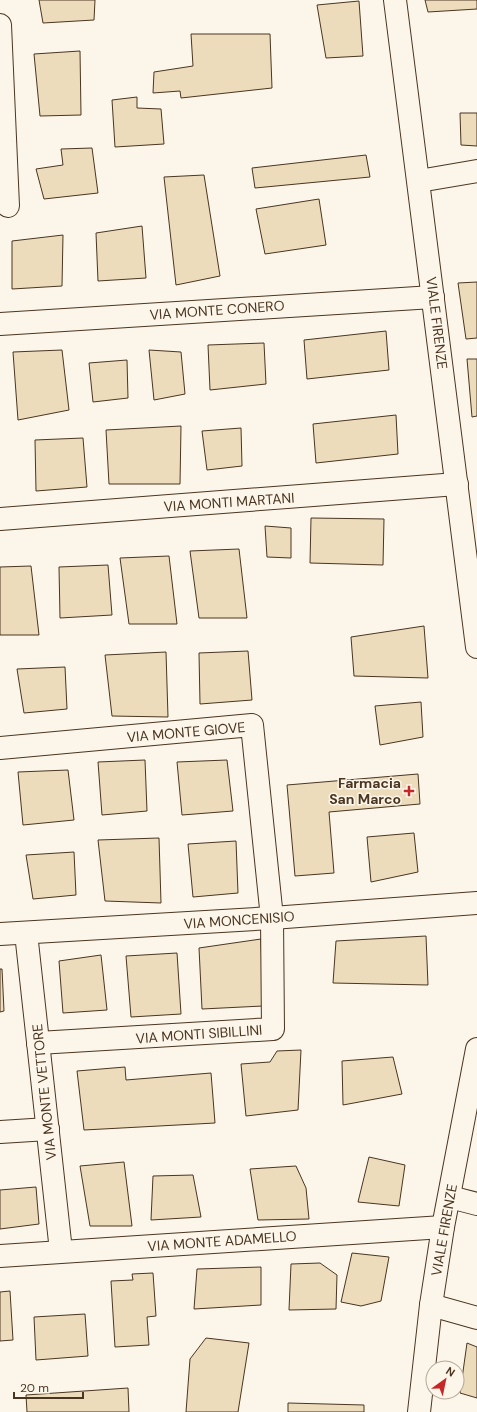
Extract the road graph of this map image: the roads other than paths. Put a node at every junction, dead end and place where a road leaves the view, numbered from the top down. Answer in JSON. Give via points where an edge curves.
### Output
{"nodes":[{"id":1,"x":396,"y":0,"type":"edge"},
{"id":2,"x":0,"y":25,"type":"edge"},
{"id":3,"x":477,"y":171,"type":"edge"},
{"id":4,"x":418,"y":181,"type":"junction"},
{"id":5,"x":8,"y":206,"type":"dead end"},
{"id":6,"x":433,"y":297,"type":"junction"},
{"id":7,"x":0,"y":324,"type":"edge"},
{"id":8,"x":457,"y":484,"type":"junction"},
{"id":9,"x":0,"y":519,"type":"edge"},
{"id":10,"x":477,"y":647,"type":"edge"},
{"id":11,"x":0,"y":748,"type":"edge"},
{"id":12,"x":477,"y":903,"type":"edge"},
{"id":13,"x":272,"y":918,"type":"junction"},
{"id":14,"x":26,"y":933,"type":"junction"},
{"id":15,"x":0,"y":934,"type":"edge"},
{"id":16,"x":38,"y":1044,"type":"junction"},
{"id":17,"x":477,"y":1049,"type":"edge"},
{"id":18,"x":48,"y":1129,"type":"junction"},
{"id":19,"x":0,"y":1132,"type":"edge"},
{"id":20,"x":450,"y":1197,"type":"junction"},
{"id":21,"x":477,"y":1204,"type":"edge"},
{"id":22,"x":443,"y":1227,"type":"junction"},
{"id":23,"x":61,"y":1251,"type":"junction"},
{"id":24,"x":0,"y":1256,"type":"edge"},
{"id":25,"x":431,"y":1305,"type":"junction"},
{"id":26,"x":477,"y":1318,"type":"edge"},
{"id":27,"x":419,"y":1412,"type":"edge"}],
"edges":[{"from":1,"to":4,"type":"street","name":"VIALE FIRENZE"},
{"from":2,"to":5,"type":"street"},
{"from":3,"to":4,"type":"street"},
{"from":4,"to":6,"type":"street","name":"VIALE FIRENZE"},
{"from":6,"to":7,"type":"street","name":"VIA MONTE CONERO"},
{"from":6,"to":8,"type":"street","name":"VIALE FIRENZE"},
{"from":8,"to":9,"type":"street","name":"VIA MONTI MARTANI"},
{"from":8,"to":10,"type":"street","name":"VIALE FIRENZE"},
{"from":11,"to":13,"type":"street","name":"VIA MONTE GIOVE","via":[[252,725]]},
{"from":12,"to":13,"type":"street","name":"VIA MONCENISIO"},
{"from":13,"to":14,"type":"street","name":"VIA MONCENISIO"},
{"from":13,"to":16,"type":"street","name":"VIA MONTI SIBILLINI","via":[[273,1029]]},
{"from":14,"to":15,"type":"street","name":"VIA MONCENISIO"},
{"from":14,"to":16,"type":"street","name":"VIA MONTE VETTORE"},
{"from":16,"to":18,"type":"street","name":"VIA MONTE VETTORE"},
{"from":17,"to":20,"type":"street","name":"VIALE FIRENZE"},
{"from":18,"to":19,"type":"street"},
{"from":18,"to":23,"type":"street","name":"VIA MONTE VETTORE"},
{"from":20,"to":21,"type":"street"},
{"from":20,"to":22,"type":"street","name":"VIALE FIRENZE"},
{"from":22,"to":23,"type":"street","name":"VIA MONTE ADAMELLO"},
{"from":22,"to":25,"type":"street","name":"VIALE FIRENZE"},
{"from":23,"to":24,"type":"street","name":"VIA MONTE ADAMELLO"},
{"from":25,"to":26,"type":"street"},
{"from":25,"to":27,"type":"street","name":"VIALE FIRENZE"}]}
